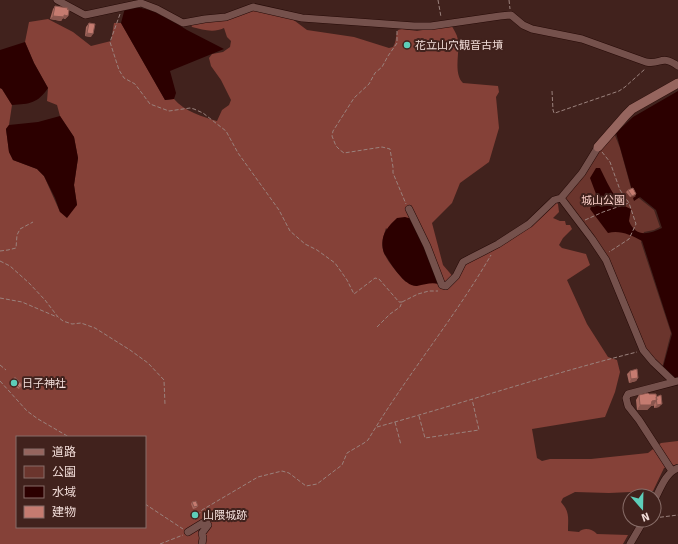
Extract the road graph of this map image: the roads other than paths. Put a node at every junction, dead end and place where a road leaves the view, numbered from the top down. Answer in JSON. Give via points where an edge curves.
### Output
{"nodes":[{"id":1,"x":57,"y":0,"type":"edge"},
{"id":2,"x":678,"y":66,"type":"edge"},
{"id":3,"x":678,"y":83,"type":"edge"},
{"id":4,"x":598,"y":147,"type":"joint"},
{"id":5,"x":561,"y":198,"type":"junction"},
{"id":6,"x":409,"y":209,"type":"road end"},
{"id":7,"x":675,"y":381,"type":"edge"},
{"id":8,"x":675,"y":470,"type":"edge"},
{"id":9,"x":661,"y":488,"type":"edge"},
{"id":10,"x":639,"y":528,"type":"edge"},
{"id":11,"x":188,"y":532,"type":"road end"},
{"id":12,"x":202,"y":544,"type":"edge"},
{"id":13,"x":630,"y":544,"type":"edge"}],
"edges":[{"from":1,"to":2,"type":"street","via":[[85,14],[141,3],[183,23],[226,17],[253,7],[302,18],[420,26],[511,15],[532,30],[582,39],[652,63],[665,59]]},
{"from":3,"to":4,"type":"street","via":[[632,110]]},
{"from":4,"to":5,"type":"street","via":[[582,173]]},
{"from":5,"to":6,"type":"street","via":[[554,200],[529,224],[464,262],[446,286],[442,285]]},
{"from":5,"to":7,"type":"street","via":[[604,256],[643,350]]},
{"from":7,"to":8,"type":"street","via":[[628,394],[626,398],[628,406]]},
{"from":8,"to":9,"type":"street","via":[[667,476]]},
{"from":10,"to":13,"type":"street"},
{"from":11,"to":12,"type":"street","via":[[206,521],[208,525],[202,533]]}]}
